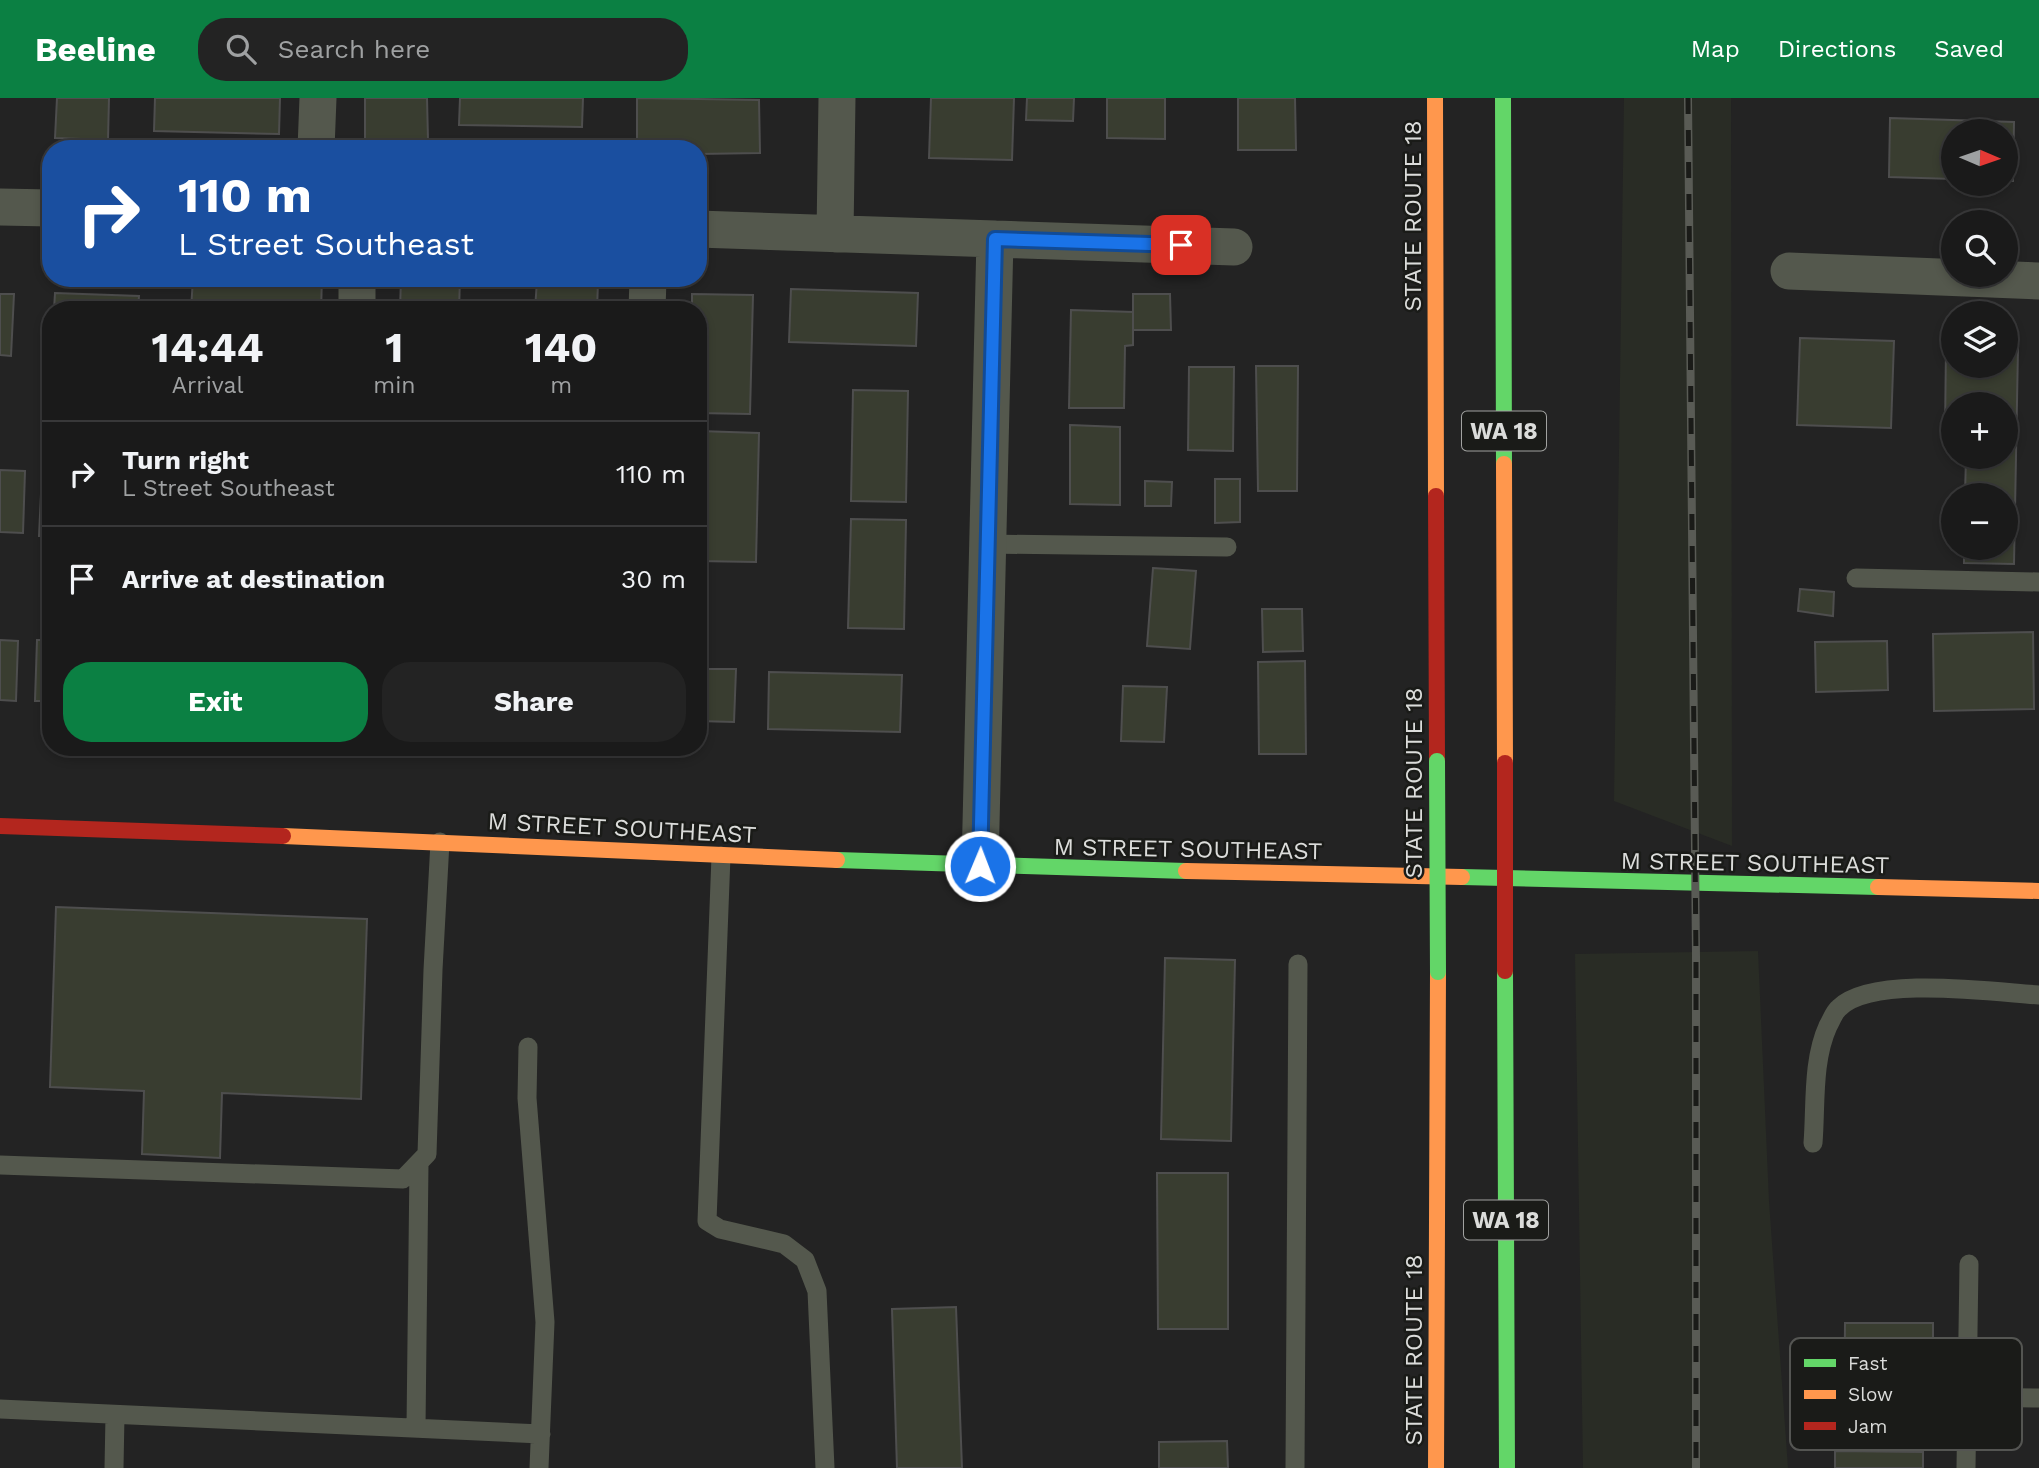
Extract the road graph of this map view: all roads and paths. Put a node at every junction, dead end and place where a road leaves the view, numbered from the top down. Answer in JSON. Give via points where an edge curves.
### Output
{"nodes":[{"id":1,"x":318,"y":98,"type":"edge"},
{"id":2,"x":837,"y":98,"type":"edge"},
{"id":3,"x":1435,"y":98,"type":"edge"},
{"id":4,"x":1503,"y":98,"type":"edge"},
{"id":5,"x":316,"y":140,"type":"edge"},
{"id":6,"x":0,"y":207,"type":"edge"},
{"id":7,"x":42,"y":208,"type":"edge"},
{"id":8,"x":707,"y":229,"type":"edge"},
{"id":9,"x":835,"y":234,"type":"junction"},
{"id":10,"x":995,"y":239,"type":"junction"},
{"id":11,"x":1234,"y":247,"type":"dead end"},
{"id":12,"x":1789,"y":271,"type":"dead end"},
{"id":13,"x":2039,"y":281,"type":"edge"},
{"id":14,"x":988,"y":544,"type":"junction"},
{"id":15,"x":1227,"y":547,"type":"dead end"},
{"id":16,"x":1856,"y":578,"type":"dead end"},
{"id":17,"x":2039,"y":582,"type":"edge"},
{"id":18,"x":0,"y":826,"type":"edge"},
{"id":19,"x":440,"y":842,"type":"junction"},
{"id":20,"x":721,"y":856,"type":"junction"},
{"id":21,"x":980,"y":866,"type":"junction"},
{"id":22,"x":2039,"y":891,"type":"edge"},
{"id":23,"x":1298,"y":964,"type":"dead end"},
{"id":24,"x":2039,"y":995,"type":"edge"},
{"id":25,"x":528,"y":1046,"type":"dead end"},
{"id":26,"x":1813,"y":1143,"type":"dead end"},
{"id":27,"x":419,"y":1163,"type":"junction"},
{"id":28,"x":0,"y":1165,"type":"edge"},
{"id":29,"x":1969,"y":1264,"type":"dead end"},
{"id":30,"x":1968,"y":1338,"type":"edge"},
{"id":31,"x":0,"y":1409,"type":"edge"},
{"id":32,"x":115,"y":1415,"type":"junction"},
{"id":33,"x":416,"y":1428,"type":"junction"},
{"id":34,"x":541,"y":1434,"type":"junction"},
{"id":35,"x":1966,"y":1450,"type":"edge"},
{"id":36,"x":114,"y":1468,"type":"edge"},
{"id":37,"x":539,"y":1468,"type":"edge"},
{"id":38,"x":825,"y":1468,"type":"edge"},
{"id":39,"x":1295,"y":1468,"type":"edge"},
{"id":40,"x":1436,"y":1468,"type":"edge"},
{"id":41,"x":1507,"y":1468,"type":"edge"},
{"id":42,"x":1966,"y":1468,"type":"edge"}],
"edges":[{"from":1,"to":5,"type":"street"},
{"from":2,"to":9,"type":"street"},
{"from":3,"to":40,"type":"main road","name":"STATE ROUTE 18","number":"WA 18","bridge":true},
{"from":4,"to":41,"type":"main road","number":"WA 18","bridge":true},
{"from":6,"to":7,"type":"street"},
{"from":8,"to":9,"type":"street"},
{"from":9,"to":10,"type":"street"},
{"from":10,"to":11,"type":"street"},
{"from":10,"to":14,"type":"street"},
{"from":12,"to":13,"type":"street"},
{"from":14,"to":15,"type":"lane"},
{"from":14,"to":21,"type":"street"},
{"from":16,"to":17,"type":"lane"},
{"from":18,"to":19,"type":"main road","name":"M STREET SOUTHEAST"},
{"from":19,"to":20,"type":"main road","name":"M STREET SOUTHEAST"},
{"from":19,"to":27,"type":"lane","via":[[427,1154]]},
{"from":20,"to":21,"type":"main road","name":"M STREET SOUTHEAST"},
{"from":20,"to":38,"type":"lane","via":[[707,1221],[720,1229],[784,1244],[805,1260],[817,1291]]},
{"from":21,"to":22,"type":"main road","name":"M STREET SOUTHEAST"},
{"from":23,"to":39,"type":"lane"},
{"from":24,"to":26,"type":"lane","via":[[1900,987],[1872,991],[1845,1003],[1828,1027],[1820,1052]]},
{"from":25,"to":34,"type":"lane","via":[[527,1098],[545,1322]]},
{"from":27,"to":28,"type":"lane","via":[[403,1179]]},
{"from":27,"to":33,"type":"lane"},
{"from":29,"to":30,"type":"lane"},
{"from":31,"to":32,"type":"lane"},
{"from":32,"to":33,"type":"lane"},
{"from":32,"to":36,"type":"lane"},
{"from":33,"to":34,"type":"lane"},
{"from":34,"to":37,"type":"lane"},
{"from":35,"to":42,"type":"lane"}]}
